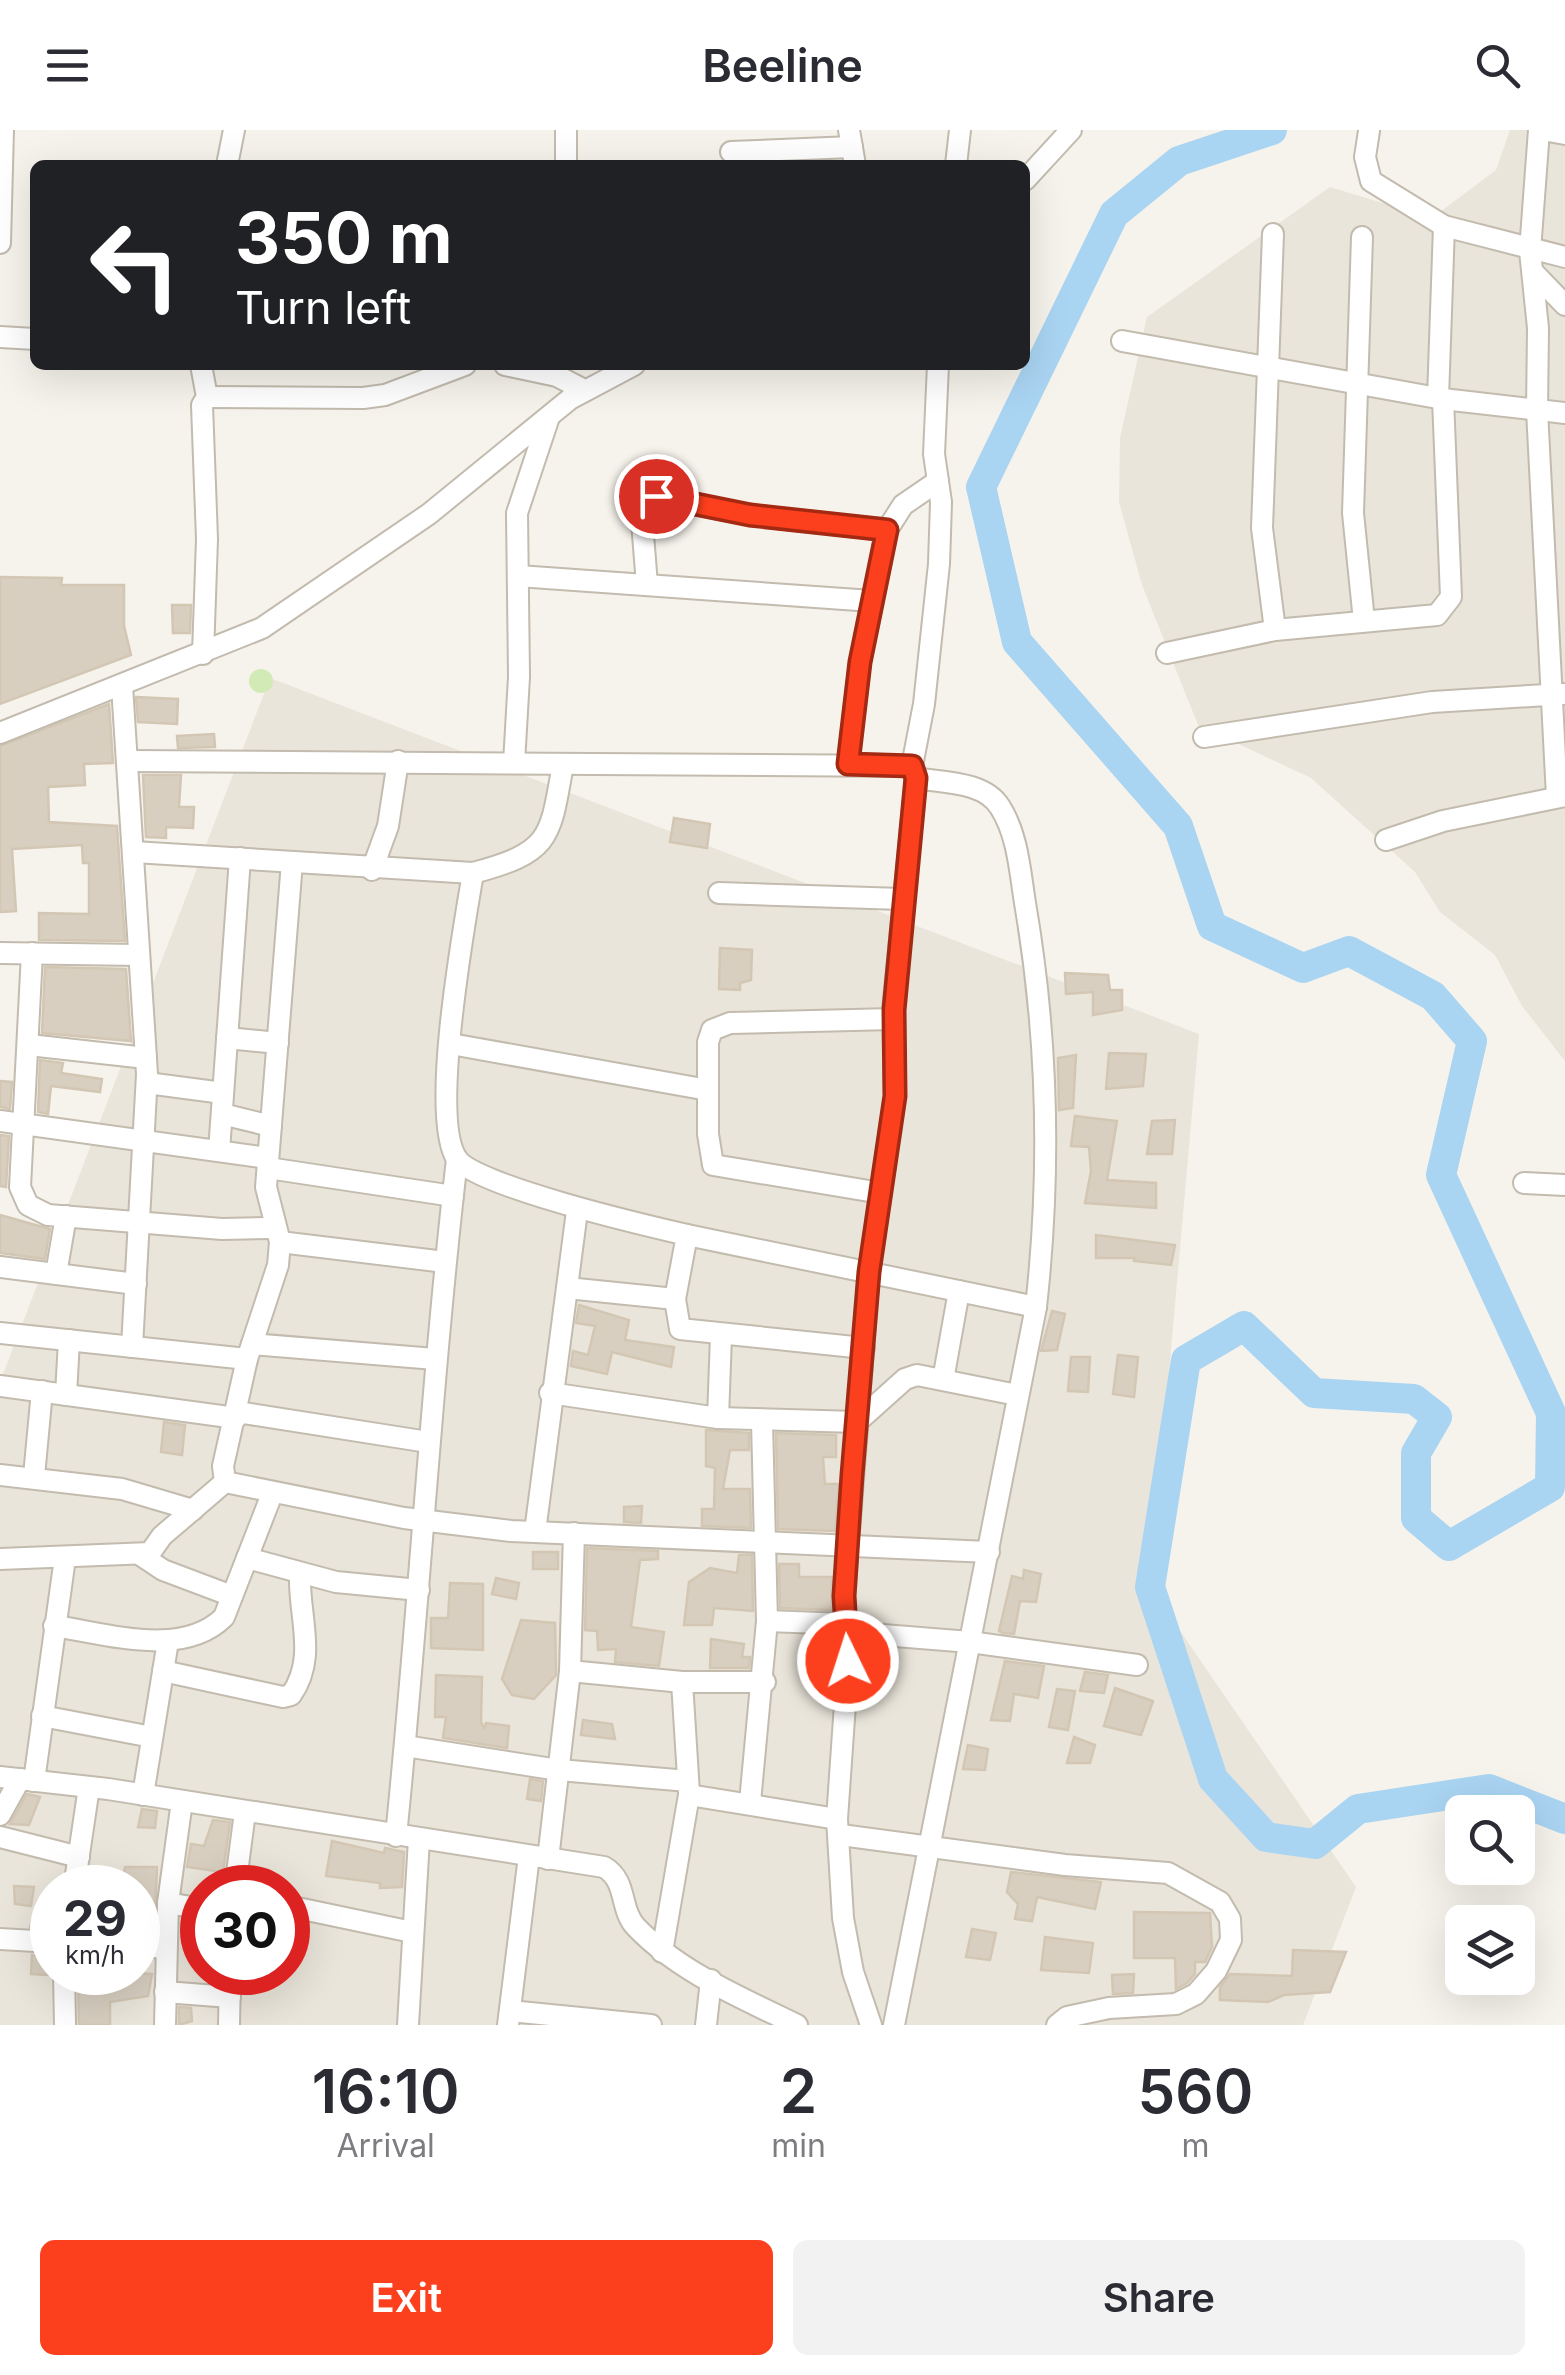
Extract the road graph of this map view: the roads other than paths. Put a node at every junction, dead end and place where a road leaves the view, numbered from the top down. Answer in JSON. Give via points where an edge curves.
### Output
{"nodes":[{"id":1,"x":3,"y":130,"type":"edge"},
{"id":2,"x":234,"y":130,"type":"edge"},
{"id":3,"x":566,"y":130,"type":"edge"},
{"id":4,"x":960,"y":130,"type":"edge"},
{"id":5,"x":1071,"y":130,"type":"edge"},
{"id":6,"x":1541,"y":130,"type":"edge"},
{"id":7,"x":1368,"y":132,"type":"edge"},
{"id":8,"x":1565,"y":134,"type":"edge"},
{"id":9,"x":852,"y":147,"type":"edge"},
{"id":10,"x":731,"y":152,"type":"dead end"},
{"id":11,"x":228,"y":160,"type":"edge"},
{"id":12,"x":566,"y":160,"type":"edge"},
{"id":13,"x":957,"y":160,"type":"edge"},
{"id":14,"x":1030,"y":175,"type":"edge"},
{"id":15,"x":2,"y":211,"type":"edge"},
{"id":16,"x":1444,"y":226,"type":"junction"},
{"id":17,"x":1273,"y":234,"type":"dead end"},
{"id":18,"x":1362,"y":237,"type":"dead end"},
{"id":19,"x":0,"y":243,"type":"edge"},
{"id":20,"x":1530,"y":251,"type":"junction"},
{"id":21,"x":1565,"y":257,"type":"edge"},
{"id":22,"x":1533,"y":272,"type":"junction"},
{"id":23,"x":1565,"y":305,"type":"edge"},
{"id":24,"x":0,"y":337,"type":"edge"},
{"id":25,"x":30,"y":339,"type":"edge"},
{"id":26,"x":1122,"y":340,"type":"dead end"},
{"id":27,"x":1267,"y":366,"type":"junction"},
{"id":28,"x":202,"y":370,"type":"edge"},
{"id":29,"x":452,"y":370,"type":"edge"},
{"id":30,"x":529,"y":370,"type":"edge"},
{"id":31,"x":624,"y":370,"type":"edge"},
{"id":32,"x":938,"y":370,"type":"edge"},
{"id":33,"x":1360,"y":383,"type":"junction"},
{"id":34,"x":584,"y":390,"type":"junction"},
{"id":35,"x":207,"y":397,"type":"junction"},
{"id":36,"x":1441,"y":399,"type":"junction"},
{"id":37,"x":1537,"y":410,"type":"junction"},
{"id":38,"x":1565,"y":413,"type":"edge"},
{"id":39,"x":548,"y":418,"type":"junction"},
{"id":40,"x":938,"y":481,"type":"junction"},
{"id":41,"x":887,"y":530,"type":"junction"},
{"id":42,"x":518,"y":576,"type":"junction"},
{"id":43,"x":647,"y":585,"type":"junction"},
{"id":44,"x":872,"y":601,"type":"junction"},
{"id":45,"x":1556,"y":606,"type":"edge"},
{"id":46,"x":1364,"y":621,"type":"junction"},
{"id":47,"x":1275,"y":630,"type":"junction"},
{"id":48,"x":1167,"y":652,"type":"dead end"},
{"id":49,"x":203,"y":654,"type":"junction"},
{"id":50,"x":122,"y":686,"type":"junction"},
{"id":51,"x":1558,"y":694,"type":"edge"},
{"id":52,"x":0,"y":734,"type":"edge"},
{"id":53,"x":1204,"y":737,"type":"dead end"},
{"id":54,"x":129,"y":761,"type":"junction"},
{"id":55,"x":398,"y":761,"type":"junction"},
{"id":56,"x":514,"y":763,"type":"junction"},
{"id":57,"x":563,"y":764,"type":"junction"},
{"id":58,"x":848,"y":764,"type":"junction"},
{"id":59,"x":914,"y":772,"type":"junction"},
{"id":60,"x":1561,"y":796,"type":"edge"},
{"id":61,"x":1386,"y":840,"type":"dead end"},
{"id":62,"x":134,"y":852,"type":"junction"},
{"id":63,"x":240,"y":858,"type":"junction"},
{"id":64,"x":292,"y":862,"type":"junction"},
{"id":65,"x":372,"y":870,"type":"junction"},
{"id":66,"x":473,"y":872,"type":"junction"},
{"id":67,"x":719,"y":893,"type":"dead end"},
{"id":68,"x":902,"y":898,"type":"junction"},
{"id":69,"x":0,"y":952,"type":"edge"},
{"id":70,"x":32,"y":953,"type":"junction"},
{"id":71,"x":139,"y":955,"type":"junction"},
{"id":72,"x":894,"y":1019,"type":"junction"},
{"id":73,"x":227,"y":1038,"type":"junction"},
{"id":74,"x":278,"y":1043,"type":"junction"},
{"id":75,"x":451,"y":1044,"type":"junction"},
{"id":76,"x":28,"y":1045,"type":"junction"},
{"id":77,"x":146,"y":1058,"type":"junction"},
{"id":78,"x":147,"y":1083,"type":"junction"},
{"id":79,"x":708,"y":1090,"type":"junction"},
{"id":80,"x":223,"y":1104,"type":"junction"},
{"id":81,"x":0,"y":1121,"type":"edge"},
{"id":82,"x":24,"y":1123,"type":"junction"},
{"id":83,"x":271,"y":1126,"type":"junction"},
{"id":84,"x":146,"y":1140,"type":"junction"},
{"id":85,"x":220,"y":1150,"type":"junction"},
{"id":86,"x":457,"y":1158,"type":"junction"},
{"id":87,"x":268,"y":1163,"type":"junction"},
{"id":88,"x":1524,"y":1183,"type":"dead end"},
{"id":89,"x":1565,"y":1185,"type":"edge"},
{"id":90,"x":881,"y":1193,"type":"junction"},
{"id":91,"x":452,"y":1196,"type":"junction"},
{"id":92,"x":577,"y":1210,"type":"junction"},
{"id":93,"x":66,"y":1216,"type":"junction"},
{"id":94,"x":138,"y":1222,"type":"junction"},
{"id":95,"x":276,"y":1235,"type":"junction"},
{"id":96,"x":687,"y":1235,"type":"junction"},
{"id":97,"x":444,"y":1262,"type":"junction"},
{"id":98,"x":0,"y":1266,"type":"edge"},
{"id":99,"x":869,"y":1272,"type":"junction"},
{"id":100,"x":56,"y":1274,"type":"junction"},
{"id":101,"x":136,"y":1284,"type":"junction"},
{"id":102,"x":567,"y":1288,"type":"junction"},
{"id":103,"x":958,"y":1291,"type":"junction"},
{"id":104,"x":675,"y":1300,"type":"junction"},
{"id":105,"x":1036,"y":1307,"type":"junction"},
{"id":106,"x":0,"y":1333,"type":"edge"},
{"id":107,"x":721,"y":1336,"type":"junction"},
{"id":108,"x":70,"y":1340,"type":"junction"},
{"id":109,"x":132,"y":1347,"type":"junction"},
{"id":110,"x":864,"y":1348,"type":"junction"},
{"id":111,"x":250,"y":1351,"type":"junction"},
{"id":112,"x":435,"y":1360,"type":"junction"},
{"id":113,"x":942,"y":1380,"type":"junction"},
{"id":114,"x":0,"y":1386,"type":"edge"},
{"id":115,"x":42,"y":1392,"type":"junction"},
{"id":116,"x":550,"y":1393,"type":"junction"},
{"id":117,"x":66,"y":1395,"type":"junction"},
{"id":118,"x":1018,"y":1396,"type":"junction"},
{"id":119,"x":237,"y":1415,"type":"junction"},
{"id":120,"x":718,"y":1418,"type":"junction"},
{"id":121,"x":762,"y":1422,"type":"junction"},
{"id":122,"x":857,"y":1422,"type":"junction"},
{"id":123,"x":428,"y":1442,"type":"junction"},
{"id":124,"x":0,"y":1475,"type":"edge"},
{"id":125,"x":34,"y":1476,"type":"junction"},
{"id":126,"x":225,"y":1482,"type":"junction"},
{"id":127,"x":272,"y":1494,"type":"junction"},
{"id":128,"x":194,"y":1510,"type":"junction"},
{"id":129,"x":422,"y":1520,"type":"junction"},
{"id":130,"x":535,"y":1532,"type":"junction"},
{"id":131,"x":574,"y":1533,"type":"junction"},
{"id":132,"x":766,"y":1543,"type":"junction"},
{"id":133,"x":847,"y":1547,"type":"junction"},
{"id":134,"x":989,"y":1552,"type":"junction"},
{"id":135,"x":142,"y":1556,"type":"junction"},
{"id":136,"x":65,"y":1558,"type":"junction"},
{"id":137,"x":247,"y":1558,"type":"junction"},
{"id":138,"x":0,"y":1559,"type":"edge"},
{"id":139,"x":300,"y":1573,"type":"junction"},
{"id":140,"x":419,"y":1590,"type":"junction"},
{"id":141,"x":232,"y":1596,"type":"junction"},
{"id":142,"x":767,"y":1621,"type":"junction"},
{"id":143,"x":54,"y":1626,"type":"junction"},
{"id":144,"x":846,"y":1628,"type":"junction"},
{"id":145,"x":168,"y":1641,"type":"junction"},
{"id":146,"x":970,"y":1642,"type":"junction"},
{"id":147,"x":1138,"y":1665,"type":"dead end"},
{"id":148,"x":163,"y":1671,"type":"junction"},
{"id":149,"x":570,"y":1671,"type":"junction"},
{"id":150,"x":682,"y":1682,"type":"junction"},
{"id":151,"x":764,"y":1682,"type":"junction"},
{"id":152,"x":42,"y":1716,"type":"junction"},
{"id":153,"x":152,"y":1736,"type":"junction"},
{"id":154,"x":405,"y":1746,"type":"junction"},
{"id":155,"x":558,"y":1770,"type":"junction"},
{"id":156,"x":18,"y":1779,"type":"edge"},
{"id":157,"x":89,"y":1787,"type":"junction"},
{"id":158,"x":688,"y":1788,"type":"junction"},
{"id":159,"x":143,"y":1795,"type":"junction"},
{"id":160,"x":182,"y":1802,"type":"junction"},
{"id":161,"x":750,"y":1802,"type":"junction"},
{"id":162,"x":245,"y":1812,"type":"junction"},
{"id":163,"x":0,"y":1815,"type":"edge"},
{"id":164,"x":839,"y":1827,"type":"junction"},
{"id":165,"x":0,"y":1836,"type":"edge"},
{"id":166,"x":396,"y":1836,"type":"junction"},
{"id":167,"x":419,"y":1839,"type":"junction"},
{"id":168,"x":927,"y":1845,"type":"junction"},
{"id":169,"x":79,"y":1857,"type":"junction"},
{"id":170,"x":539,"y":1857,"type":"junction"},
{"id":171,"x":78,"y":1865,"type":"edge"},
{"id":172,"x":239,"y":1865,"type":"edge"},
{"id":173,"x":168,"y":1903,"type":"junction"},
{"id":174,"x":180,"y":1905,"type":"edge"},
{"id":175,"x":310,"y":1911,"type":"edge"},
{"id":176,"x":412,"y":1932,"type":"junction"},
{"id":177,"x":0,"y":1939,"type":"edge"},
{"id":178,"x":30,"y":1941,"type":"edge"},
{"id":179,"x":160,"y":1948,"type":"edge"},
{"id":180,"x":166,"y":1948,"type":"junction"},
{"id":181,"x":662,"y":1952,"type":"junction"},
{"id":182,"x":711,"y":1980,"type":"junction"},
{"id":183,"x":165,"y":1992,"type":"junction"},
{"id":184,"x":64,"y":1995,"type":"edge"},
{"id":185,"x":230,"y":1996,"type":"joint"},
{"id":186,"x":509,"y":2018,"type":"edge"},
{"id":187,"x":775,"y":2020,"type":"edge"},
{"id":188,"x":591,"y":2022,"type":"edge"},
{"id":189,"x":65,"y":2025,"type":"edge"},
{"id":190,"x":165,"y":2025,"type":"edge"},
{"id":191,"x":228,"y":2025,"type":"edge"},
{"id":192,"x":408,"y":2025,"type":"edge"},
{"id":193,"x":651,"y":2025,"type":"edge"},
{"id":194,"x":706,"y":2025,"type":"edge"},
{"id":195,"x":797,"y":2025,"type":"edge"},
{"id":196,"x":871,"y":2025,"type":"edge"},
{"id":197,"x":894,"y":2025,"type":"edge"},
{"id":198,"x":1057,"y":2025,"type":"edge"}],
"edges":[{"from":1,"to":15,"type":"street"},
{"from":2,"to":11,"type":"street"},
{"from":3,"to":12,"type":"street"},
{"from":4,"to":13,"type":"street"},
{"from":5,"to":14,"type":"street"},
{"from":6,"to":8,"type":"street"},
{"from":6,"to":20,"type":"street"},
{"from":7,"to":16,"type":"street","via":[[1366,175]]},
{"from":9,"to":10,"type":"street"},
{"from":15,"to":19,"type":"street"},
{"from":16,"to":20,"type":"street"},
{"from":16,"to":36,"type":"street"},
{"from":17,"to":27,"type":"street"},
{"from":18,"to":33,"type":"street"},
{"from":20,"to":21,"type":"street"},
{"from":20,"to":22,"type":"street"},
{"from":22,"to":23,"type":"street"},
{"from":22,"to":37,"type":"street"},
{"from":24,"to":25,"type":"street"},
{"from":26,"to":27,"type":"street"},
{"from":27,"to":33,"type":"street"},
{"from":27,"to":47,"type":"street","via":[[1263,561]]},
{"from":28,"to":35,"type":"street"},
{"from":29,"to":35,"type":"street","via":[[364,398]]},
{"from":30,"to":34,"type":"street"},
{"from":31,"to":34,"type":"street"},
{"from":32,"to":40,"type":"street"},
{"from":33,"to":36,"type":"street"},
{"from":33,"to":46,"type":"street","via":[[1353,513]]},
{"from":34,"to":39,"type":"street"},
{"from":35,"to":49,"type":"street"},
{"from":36,"to":37,"type":"street"},
{"from":36,"to":46,"type":"street","via":[[1450,597],[1438,615]]},
{"from":37,"to":38,"type":"street"},
{"from":37,"to":45,"type":"street"},
{"from":39,"to":42,"type":"street","via":[[517,514]]},
{"from":39,"to":49,"type":"street","via":[[429,514],[325,586],[262,628]]},
{"from":40,"to":41,"type":"street","via":[[903,505]]},
{"from":40,"to":59,"type":"street","via":[[940,564]]},
{"from":41,"to":43,"type":"street","via":[[750,515],[656,496],[640,520]]},
{"from":41,"to":44,"type":"street"},
{"from":42,"to":43,"type":"street"},
{"from":42,"to":56,"type":"street"},
{"from":43,"to":44,"type":"street"},
{"from":44,"to":58,"type":"street"},
{"from":45,"to":51,"type":"street"},
{"from":46,"to":47,"type":"street"},
{"from":47,"to":48,"type":"street"},
{"from":49,"to":50,"type":"street"},
{"from":50,"to":52,"type":"street"},
{"from":50,"to":54,"type":"street"},
{"from":51,"to":53,"type":"street","via":[[1432,702]]},
{"from":51,"to":60,"type":"street"},
{"from":54,"to":55,"type":"street"},
{"from":54,"to":62,"type":"street"},
{"from":55,"to":56,"type":"street"},
{"from":55,"to":65,"type":"street","via":[[388,826]]},
{"from":56,"to":57,"type":"street"},
{"from":57,"to":58,"type":"street"},
{"from":57,"to":66,"type":"street","via":[[552,826],[536,849]]},
{"from":58,"to":59,"type":"street"},
{"from":59,"to":68,"type":"street"},
{"from":59,"to":105,"type":"street","via":[[989,796],[1014,838],[1040,990],[1043,1243]]},
{"from":60,"to":61,"type":"street"},
{"from":62,"to":63,"type":"street"},
{"from":62,"to":71,"type":"street"},
{"from":63,"to":64,"type":"street"},
{"from":63,"to":73,"type":"street"},
{"from":64,"to":65,"type":"street"},
{"from":64,"to":74,"type":"street"},
{"from":65,"to":66,"type":"street"},
{"from":66,"to":75,"type":"street"},
{"from":67,"to":68,"type":"street"},
{"from":68,"to":72,"type":"street"},
{"from":69,"to":70,"type":"street"},
{"from":70,"to":71,"type":"street"},
{"from":70,"to":76,"type":"street"},
{"from":71,"to":77,"type":"street"},
{"from":72,"to":79,"type":"street","via":[[730,1023],[712,1030]]},
{"from":72,"to":90,"type":"street","via":[[895,1096]]},
{"from":73,"to":74,"type":"street"},
{"from":73,"to":80,"type":"street"},
{"from":74,"to":83,"type":"street"},
{"from":75,"to":79,"type":"street"},
{"from":75,"to":86,"type":"street","via":[[447,1133]]},
{"from":76,"to":77,"type":"street"},
{"from":76,"to":82,"type":"street"},
{"from":77,"to":78,"type":"street"},
{"from":78,"to":80,"type":"street"},
{"from":78,"to":84,"type":"street"},
{"from":79,"to":90,"type":"street","via":[[709,1159],[717,1168]]},
{"from":80,"to":83,"type":"street"},
{"from":80,"to":85,"type":"street"},
{"from":81,"to":82,"type":"street"},
{"from":82,"to":84,"type":"street"},
{"from":82,"to":93,"type":"street","via":[[20,1187],[28,1205]]},
{"from":83,"to":87,"type":"street"},
{"from":84,"to":85,"type":"street"},
{"from":84,"to":94,"type":"street"},
{"from":85,"to":87,"type":"street"},
{"from":86,"to":91,"type":"street"},
{"from":86,"to":92,"type":"street"},
{"from":87,"to":91,"type":"street"},
{"from":87,"to":95,"type":"street"},
{"from":88,"to":89,"type":"street"},
{"from":90,"to":99,"type":"street"},
{"from":91,"to":97,"type":"street"},
{"from":92,"to":96,"type":"street"},
{"from":92,"to":102,"type":"street"},
{"from":93,"to":94,"type":"street"},
{"from":93,"to":100,"type":"street"},
{"from":94,"to":95,"type":"street"},
{"from":94,"to":101,"type":"street"},
{"from":95,"to":97,"type":"street"},
{"from":95,"to":111,"type":"street","via":[[278,1265]]},
{"from":96,"to":99,"type":"street"},
{"from":96,"to":104,"type":"street"},
{"from":97,"to":112,"type":"street"},
{"from":98,"to":100,"type":"street"},
{"from":99,"to":103,"type":"street"},
{"from":99,"to":110,"type":"street"},
{"from":100,"to":101,"type":"street"},
{"from":101,"to":109,"type":"street"},
{"from":102,"to":104,"type":"street"},
{"from":102,"to":116,"type":"street"},
{"from":103,"to":105,"type":"street"},
{"from":103,"to":113,"type":"street"},
{"from":104,"to":107,"type":"street","via":[[680,1329]]},
{"from":105,"to":118,"type":"street"},
{"from":106,"to":108,"type":"street"},
{"from":107,"to":110,"type":"street"},
{"from":107,"to":120,"type":"street"},
{"from":108,"to":109,"type":"street"},
{"from":108,"to":117,"type":"street"},
{"from":109,"to":111,"type":"street"},
{"from":110,"to":122,"type":"street"},
{"from":111,"to":112,"type":"street"},
{"from":111,"to":119,"type":"street"},
{"from":112,"to":123,"type":"street"},
{"from":113,"to":118,"type":"street"},
{"from":113,"to":122,"type":"street","via":[[912,1376]]},
{"from":114,"to":115,"type":"street"},
{"from":115,"to":117,"type":"street"},
{"from":115,"to":125,"type":"street"},
{"from":116,"to":120,"type":"street"},
{"from":116,"to":130,"type":"street"},
{"from":117,"to":119,"type":"street"},
{"from":118,"to":134,"type":"street"},
{"from":119,"to":123,"type":"street"},
{"from":119,"to":126,"type":"street"},
{"from":120,"to":121,"type":"street"},
{"from":121,"to":122,"type":"street"},
{"from":121,"to":132,"type":"street"},
{"from":122,"to":133,"type":"street"},
{"from":123,"to":129,"type":"street"},
{"from":124,"to":125,"type":"street"},
{"from":125,"to":128,"type":"street","via":[[122,1489]]},
{"from":126,"to":127,"type":"street"},
{"from":126,"to":128,"type":"street"},
{"from":127,"to":129,"type":"street"},
{"from":127,"to":137,"type":"street"},
{"from":128,"to":135,"type":"street"},
{"from":129,"to":130,"type":"street"},
{"from":129,"to":140,"type":"street"},
{"from":130,"to":131,"type":"street"},
{"from":131,"to":132,"type":"street"},
{"from":131,"to":149,"type":"street"},
{"from":132,"to":133,"type":"street"},
{"from":132,"to":142,"type":"street"},
{"from":133,"to":134,"type":"street"},
{"from":133,"to":144,"type":"street"},
{"from":134,"to":146,"type":"street"},
{"from":135,"to":136,"type":"street"},
{"from":135,"to":141,"type":"street"},
{"from":136,"to":138,"type":"street"},
{"from":136,"to":143,"type":"street"},
{"from":137,"to":139,"type":"street"},
{"from":137,"to":141,"type":"street"},
{"from":139,"to":140,"type":"street"},
{"from":139,"to":148,"type":"street","via":[[298,1606],[308,1654],[291,1695]]},
{"from":140,"to":154,"type":"street"},
{"from":141,"to":145,"type":"street","via":[[216,1625]]},
{"from":142,"to":144,"type":"street"},
{"from":142,"to":151,"type":"street"},
{"from":143,"to":145,"type":"street"},
{"from":143,"to":152,"type":"street"},
{"from":144,"to":146,"type":"street"},
{"from":144,"to":164,"type":"street"},
{"from":145,"to":148,"type":"street"},
{"from":146,"to":147,"type":"street"},
{"from":146,"to":168,"type":"street"},
{"from":148,"to":153,"type":"street"},
{"from":149,"to":150,"type":"street"},
{"from":149,"to":155,"type":"street"},
{"from":150,"to":151,"type":"street"},
{"from":150,"to":158,"type":"street"},
{"from":151,"to":161,"type":"street"},
{"from":152,"to":153,"type":"street"},
{"from":152,"to":156,"type":"street"},
{"from":153,"to":159,"type":"street"},
{"from":154,"to":155,"type":"street"},
{"from":154,"to":166,"type":"street"},
{"from":155,"to":158,"type":"street"},
{"from":155,"to":170,"type":"street"},
{"from":156,"to":157,"type":"street"},
{"from":156,"to":163,"type":"street"},
{"from":157,"to":159,"type":"street"},
{"from":157,"to":169,"type":"street"},
{"from":158,"to":161,"type":"street"},
{"from":158,"to":181,"type":"street"},
{"from":159,"to":160,"type":"street"},
{"from":160,"to":162,"type":"street"},
{"from":160,"to":173,"type":"street"},
{"from":161,"to":164,"type":"street"},
{"from":162,"to":166,"type":"street"},
{"from":162,"to":172,"type":"street"},
{"from":164,"to":168,"type":"street"},
{"from":164,"to":196,"type":"street","via":[[843,1918]]},
{"from":165,"to":169,"type":"street"},
{"from":166,"to":167,"type":"street"},
{"from":167,"to":170,"type":"street"},
{"from":167,"to":176,"type":"street"},
{"from":168,"to":197,"type":"street"},
{"from":168,"to":198,"type":"street","via":[[1168,1873],[1220,1902],[1231,1940],[1196,1994],[1176,2004],[1067,2017]]},
{"from":169,"to":171,"type":"street"},
{"from":170,"to":181,"type":"street","via":[[613,1872],[631,1922]]},
{"from":170,"to":186,"type":"street"},
{"from":173,"to":174,"type":"street"},
{"from":173,"to":180,"type":"street"},
{"from":175,"to":176,"type":"street"},
{"from":176,"to":192,"type":"street"},
{"from":177,"to":178,"type":"street"},
{"from":179,"to":180,"type":"street"},
{"from":180,"to":183,"type":"street"},
{"from":181,"to":182,"type":"street"},
{"from":182,"to":187,"type":"street"},
{"from":182,"to":194,"type":"street"},
{"from":183,"to":185,"type":"street"},
{"from":183,"to":190,"type":"street"},
{"from":184,"to":189,"type":"street"},
{"from":185,"to":191,"type":"street"},
{"from":186,"to":188,"type":"street"},
{"from":187,"to":195,"type":"street"},
{"from":188,"to":193,"type":"street"}]}
